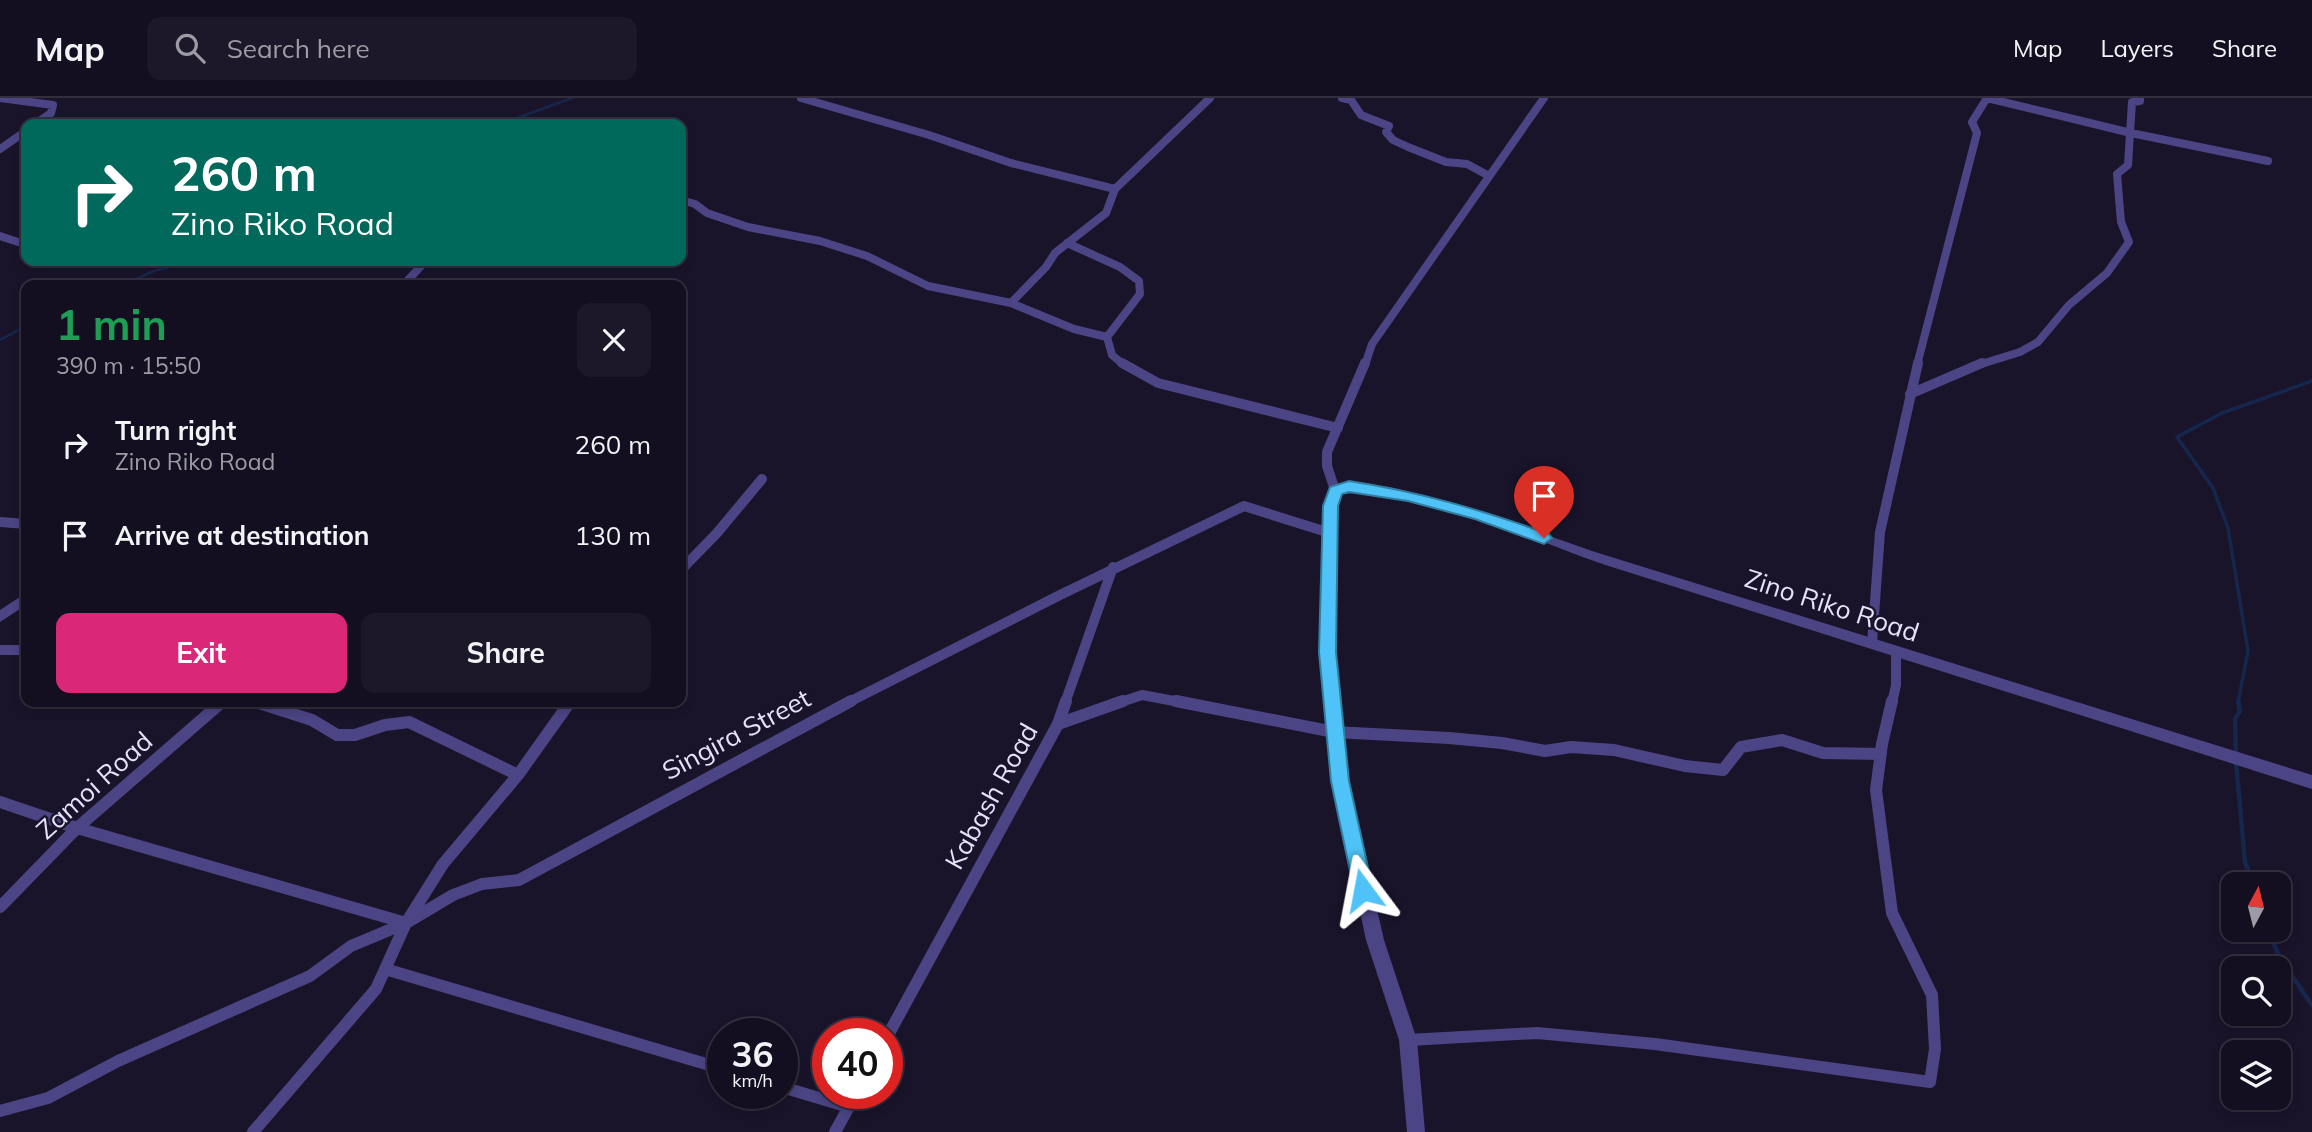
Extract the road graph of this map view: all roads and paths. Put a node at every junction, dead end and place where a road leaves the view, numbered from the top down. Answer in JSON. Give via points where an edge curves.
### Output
{"nodes":[{"id":1,"x":0,"y":98,"type":"edge"},
{"id":2,"x":802,"y":98,"type":"edge"},
{"id":3,"x":1210,"y":98,"type":"edge"},
{"id":4,"x":1342,"y":98,"type":"edge"},
{"id":5,"x":1544,"y":98,"type":"edge"},
{"id":6,"x":1987,"y":98,"type":"edge"},
{"id":7,"x":2138,"y":99,"type":"edge"},
{"id":8,"x":42,"y":119,"type":"edge"},
{"id":9,"x":2130,"y":133,"type":"junction"},
{"id":10,"x":21,"y":134,"type":"edge"},
{"id":11,"x":0,"y":149,"type":"edge"},
{"id":12,"x":2268,"y":161,"type":"dead end"},
{"id":13,"x":1489,"y":176,"type":"junction"},
{"id":14,"x":1115,"y":189,"type":"junction"},
{"id":15,"x":686,"y":202,"type":"edge"},
{"id":16,"x":0,"y":236,"type":"edge"},
{"id":17,"x":18,"y":242,"type":"dead end"},
{"id":18,"x":1067,"y":243,"type":"junction"},
{"id":19,"x":421,"y":266,"type":"edge"},
{"id":20,"x":408,"y":280,"type":"edge"},
{"id":21,"x":1011,"y":303,"type":"junction"},
{"id":22,"x":1107,"y":337,"type":"junction"},
{"id":23,"x":1910,"y":394,"type":"junction"},
{"id":24,"x":1338,"y":428,"type":"junction"},
{"id":25,"x":762,"y":479,"type":"dead end"},
{"id":26,"x":1335,"y":490,"type":"junction"},
{"id":27,"x":0,"y":522,"type":"edge"},
{"id":28,"x":21,"y":524,"type":"edge"},
{"id":29,"x":1330,"y":533,"type":"junction"},
{"id":30,"x":686,"y":565,"type":"edge"},
{"id":31,"x":1113,"y":567,"type":"junction"},
{"id":32,"x":21,"y":602,"type":"edge"},
{"id":33,"x":0,"y":617,"type":"edge"},
{"id":34,"x":1872,"y":643,"type":"junction"},
{"id":35,"x":0,"y":650,"type":"edge"},
{"id":36,"x":21,"y":650,"type":"edge"},
{"id":37,"x":1896,"y":651,"type":"junction"},
{"id":38,"x":216,"y":707,"type":"edge"},
{"id":39,"x":272,"y":707,"type":"edge"},
{"id":40,"x":566,"y":707,"type":"edge"},
{"id":41,"x":1058,"y":724,"type":"junction"},
{"id":42,"x":1334,"y":732,"type":"junction"},
{"id":43,"x":1881,"y":754,"type":"junction"},
{"id":44,"x":518,"y":775,"type":"junction"},
{"id":45,"x":2312,"y":782,"type":"edge"},
{"id":46,"x":0,"y":802,"type":"edge"},
{"id":47,"x":77,"y":828,"type":"junction"},
{"id":48,"x":0,"y":906,"type":"edge"},
{"id":49,"x":406,"y":923,"type":"junction"},
{"id":50,"x":385,"y":969,"type":"junction"},
{"id":51,"x":897,"y":1018,"type":"edge"},
{"id":52,"x":1408,"y":1040,"type":"junction"},
{"id":53,"x":707,"y":1064,"type":"edge"},
{"id":54,"x":848,"y":1109,"type":"edge"},
{"id":55,"x":0,"y":1111,"type":"edge"},
{"id":56,"x":257,"y":1131,"type":"edge"},
{"id":57,"x":835,"y":1132,"type":"edge"},
{"id":58,"x":1416,"y":1132,"type":"edge"}],
"edges":[{"from":1,"to":8,"type":"street","via":[[53,105]]},
{"from":2,"to":14,"type":"street","via":[[1011,163]]},
{"from":3,"to":14,"type":"street"},
{"from":4,"to":13,"type":"street","via":[[1351,100],[1361,115],[1389,126],[1386,132],[1393,141],[1446,162],[1467,164]]},
{"from":5,"to":13,"type":"street"},
{"from":6,"to":9,"type":"street"},
{"from":6,"to":23,"type":"street","via":[[1972,122],[1977,133]]},
{"from":7,"to":9,"type":"street","via":[[2132,102]]},
{"from":9,"to":12,"type":"street"},
{"from":9,"to":23,"type":"street","via":[[2127,165],[2117,174],[2121,222],[2129,242],[2107,273],[2068,305],[2038,342]]},
{"from":10,"to":11,"type":"street"},
{"from":13,"to":24,"type":"street","via":[[1372,344]]},
{"from":14,"to":18,"type":"street","via":[[1105,213]]},
{"from":15,"to":21,"type":"street","via":[[748,227],[820,240],[867,256],[928,286]]},
{"from":16,"to":17,"type":"street"},
{"from":18,"to":21,"type":"street"},
{"from":18,"to":22,"type":"street","via":[[1120,267],[1139,281],[1140,294]]},
{"from":19,"to":20,"type":"street"},
{"from":21,"to":22,"type":"street"},
{"from":22,"to":24,"type":"street","via":[[1112,355],[1158,383]]},
{"from":23,"to":34,"type":"street","via":[[1880,533]]},
{"from":24,"to":26,"type":"street","via":[[1327,452]]},
{"from":25,"to":30,"type":"street"},
{"from":26,"to":29,"type":"street"},
{"from":26,"to":34,"type":"street","name":"Zino Riko Road","via":[[1349,486],[1385,491],[1479,515],[1587,554]]},
{"from":27,"to":28,"type":"street"},
{"from":29,"to":31,"type":"street","name":"Singira Street","via":[[1244,506]]},
{"from":29,"to":42,"type":"street","via":[[1328,652]]},
{"from":31,"to":41,"type":"street","name":"Kabash Road"},
{"from":31,"to":49,"type":"street","name":"Singira Street","via":[[742,757],[519,880],[482,884],[453,895]]},
{"from":32,"to":33,"type":"street"},
{"from":34,"to":37,"type":"street","name":"Zino Riko Road"},
{"from":35,"to":36,"type":"street"},
{"from":37,"to":43,"type":"street","via":[[1896,685]]},
{"from":37,"to":45,"type":"street","name":"Zino Riko Road"},
{"from":38,"to":47,"type":"street","name":"Zamoi Road"},
{"from":39,"to":44,"type":"street","via":[[312,720],[337,735],[409,722]]},
{"from":40,"to":44,"type":"street"},
{"from":41,"to":42,"type":"street","via":[[1142,695]]},
{"from":41,"to":51,"type":"street","name":"Kabash Road"},
{"from":42,"to":43,"type":"street","via":[[1449,738],[1545,751],[1571,747],[1614,750],[1723,770],[1741,747],[1782,740],[1823,753]]},
{"from":42,"to":52,"type":"street","via":[[1340,781],[1375,940]]},
{"from":43,"to":52,"type":"street","via":[[1876,790],[1892,914],[1932,995],[1936,1049],[1930,1082],[1655,1044],[1537,1033]]},
{"from":44,"to":49,"type":"street","via":[[443,864]]},
{"from":46,"to":47,"type":"street"},
{"from":47,"to":48,"type":"street","name":"Zamoi Road"},
{"from":47,"to":49,"type":"street"},
{"from":49,"to":50,"type":"street"},
{"from":49,"to":55,"type":"street","name":"Singira Street","via":[[351,946],[310,976],[216,1015],[48,1098]]},
{"from":50,"to":53,"type":"street"},
{"from":50,"to":56,"type":"street","via":[[376,989]]},
{"from":52,"to":58,"type":"street"},
{"from":54,"to":57,"type":"street"}]}
